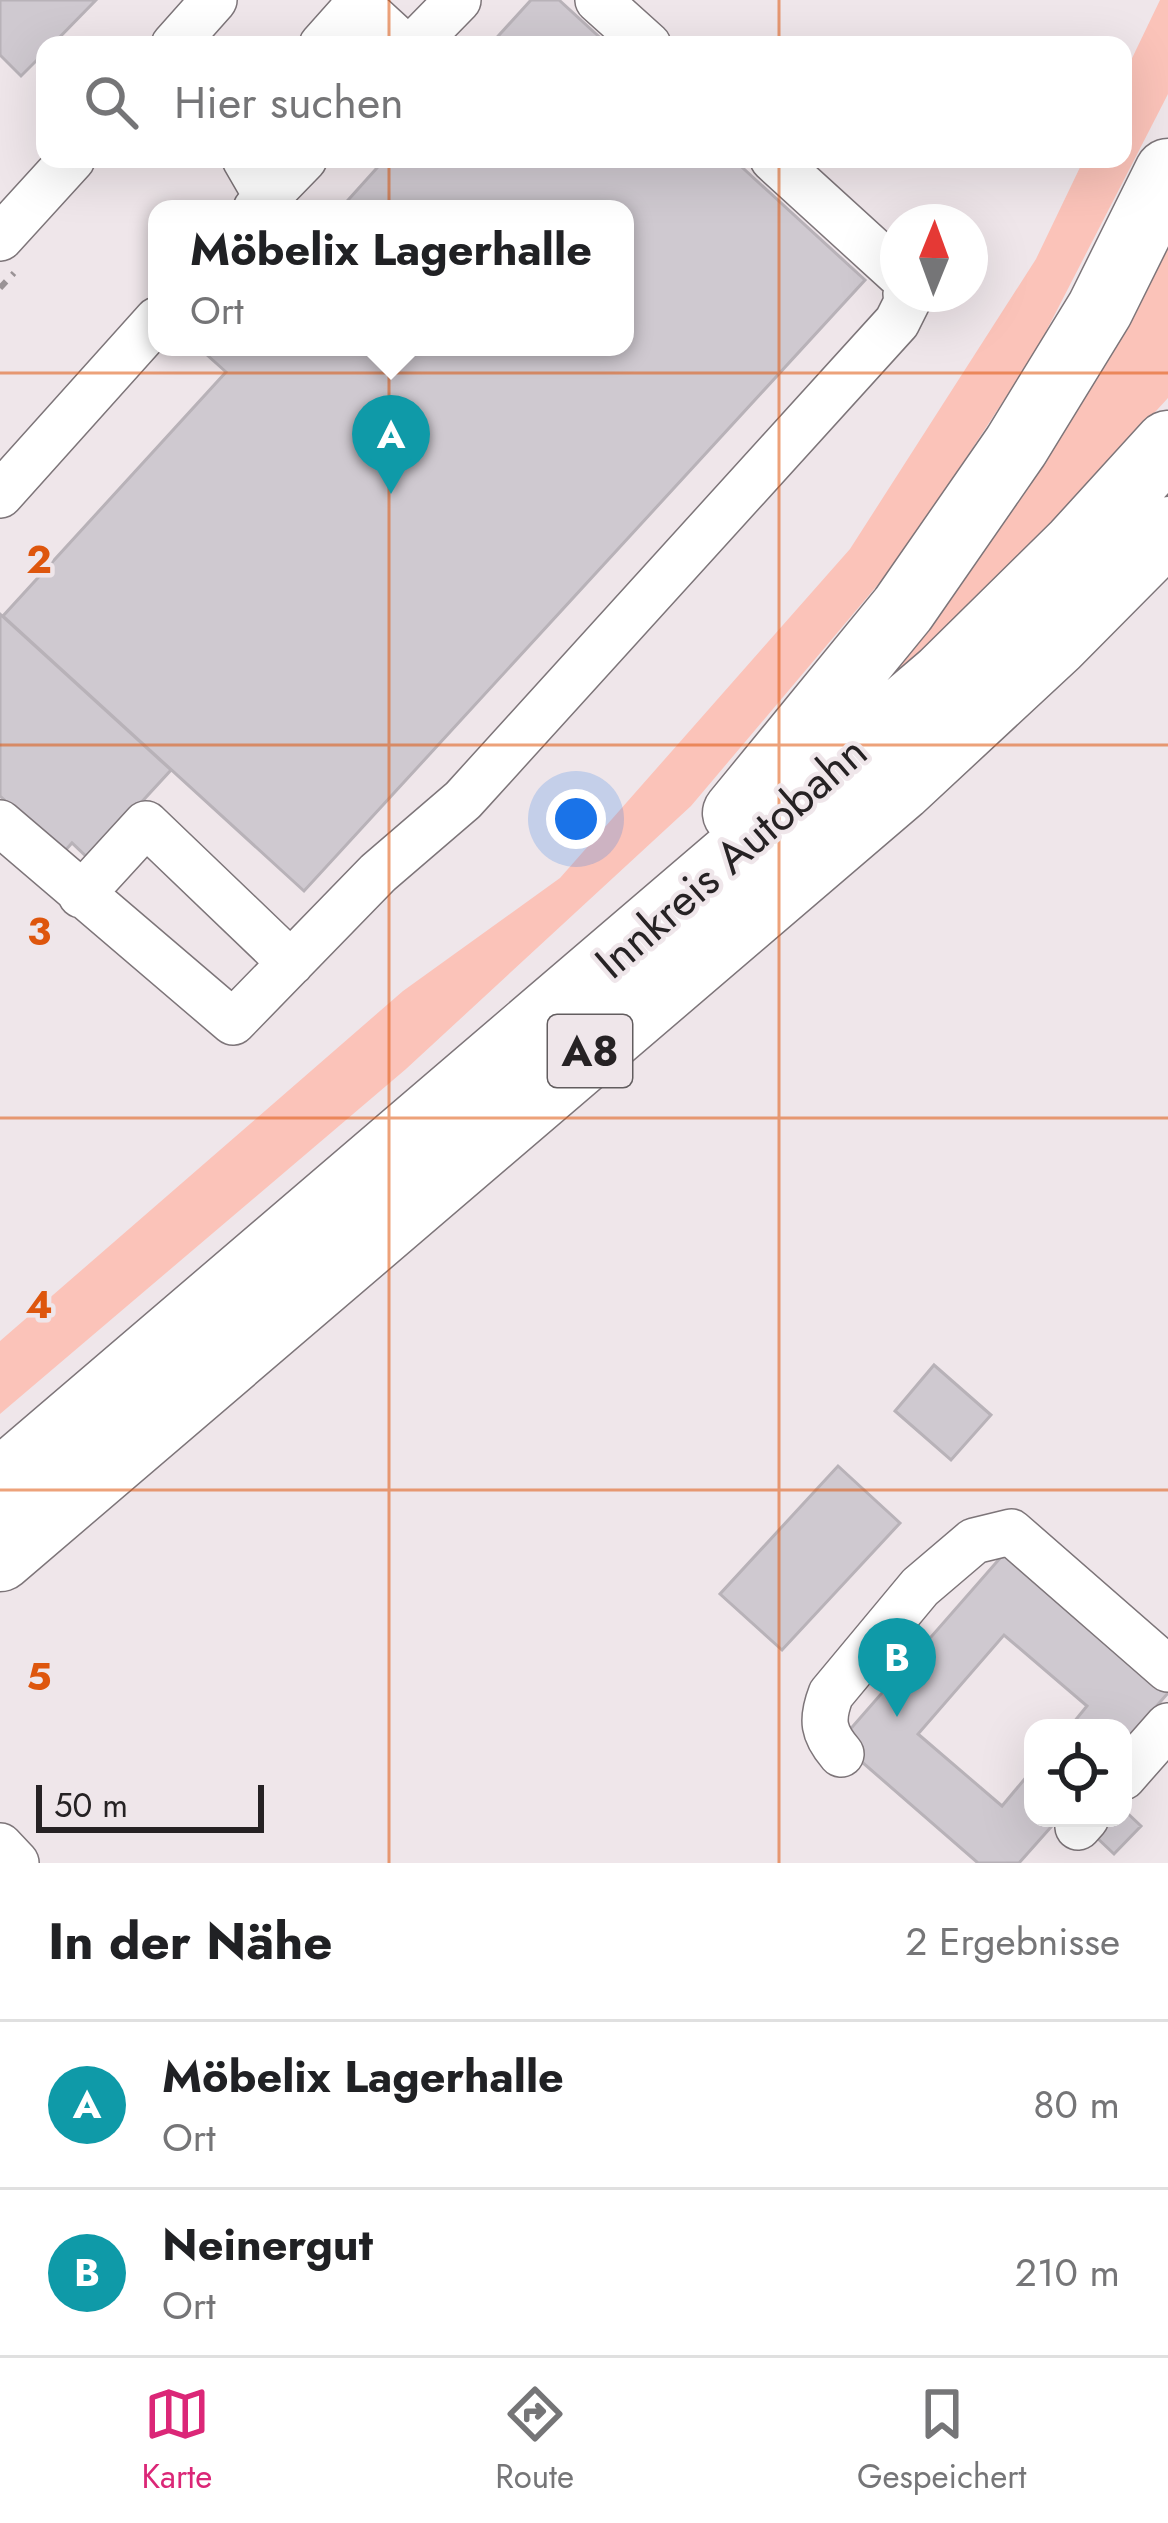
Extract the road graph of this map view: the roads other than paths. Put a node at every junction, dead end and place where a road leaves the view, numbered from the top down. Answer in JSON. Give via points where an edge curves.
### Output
{"nodes":[{"id":1,"x":214,"y":0,"type":"edge"},
{"id":2,"x":458,"y":0,"type":"edge"},
{"id":3,"x":598,"y":0,"type":"edge"},
{"id":4,"x":358,"y":2,"type":"edge"},
{"id":5,"x":182,"y":36,"type":"edge"},
{"id":6,"x":330,"y":36,"type":"edge"},
{"id":7,"x":394,"y":36,"type":"edge"},
{"id":8,"x":423,"y":36,"type":"edge"},
{"id":9,"x":638,"y":36,"type":"edge"},
{"id":10,"x":64,"y":168,"type":"edge"},
{"id":11,"x":289,"y":168,"type":"edge"},
{"id":12,"x":783,"y":168,"type":"edge"},
{"id":13,"x":1168,"y":172,"type":"edge"},
{"id":14,"x":256,"y":188,"type":"edge"},
{"id":15,"x":0,"y":238,"type":"edge"},
{"id":16,"x":880,"y":256,"type":"edge"},
{"id":17,"x":900,"y":312,"type":"edge"},
{"id":18,"x":148,"y":330,"type":"edge"},
{"id":19,"x":1168,"y":444,"type":"edge"},
{"id":20,"x":0,"y":495,"type":"edge"},
{"id":21,"x":1168,"y":530,"type":"edge"},
{"id":22,"x":0,"y":824,"type":"edge"},
{"id":23,"x":81,"y":895,"type":"junction"},
{"id":24,"x":628,"y":946,"type":"junction"},
{"id":25,"x":290,"y":963,"type":"junction"},
{"id":26,"x":0,"y":1483,"type":"edge"},
{"id":27,"x":0,"y":1558,"type":"edge"},
{"id":28,"x":1168,"y":1669,"type":"edge"},
{"id":29,"x":1168,"y":1726,"type":"edge"},
{"id":30,"x":841,"y":1754,"type":"dead end"},
{"id":31,"x":1132,"y":1767,"type":"edge"},
{"id":32,"x":0,"y":1846,"type":"edge"},
{"id":33,"x":16,"y":1863,"type":"edge"}],
"edges":[{"from":1,"to":5,"type":"street"},
{"from":2,"to":8,"type":"street"},
{"from":3,"to":9,"type":"street"},
{"from":4,"to":6,"type":"street"},
{"from":4,"to":7,"type":"street"},
{"from":10,"to":15,"type":"street"},
{"from":11,"to":14,"type":"street"},
{"from":12,"to":16,"type":"street"},
{"from":13,"to":24,"type":"highway","via":[[1088,329],[903,609]]},
{"from":17,"to":25,"type":"street","via":[[463,800]]},
{"from":18,"to":20,"type":"street"},
{"from":19,"to":24,"type":"highway","name":"Innkreis Autobahn","number":"A8","via":[[943,676]]},
{"from":21,"to":27,"type":"highway","name":"Innkreis Autobahn","number":"A8","via":[[900,788]]},
{"from":22,"to":23,"type":"street"},
{"from":23,"to":25,"type":"street","via":[[232,1022]]},
{"from":23,"to":25,"type":"street","via":[[146,824]]},
{"from":24,"to":26,"type":"highway","name":"Innkreis Autobahn","number":"A8"},
{"from":28,"to":30,"type":"street","via":[[1010,1532],[974,1541],[920,1587],[831,1694],[826,1736]]},
{"from":29,"to":31,"type":"street"},
{"from":32,"to":33,"type":"street"}]}
